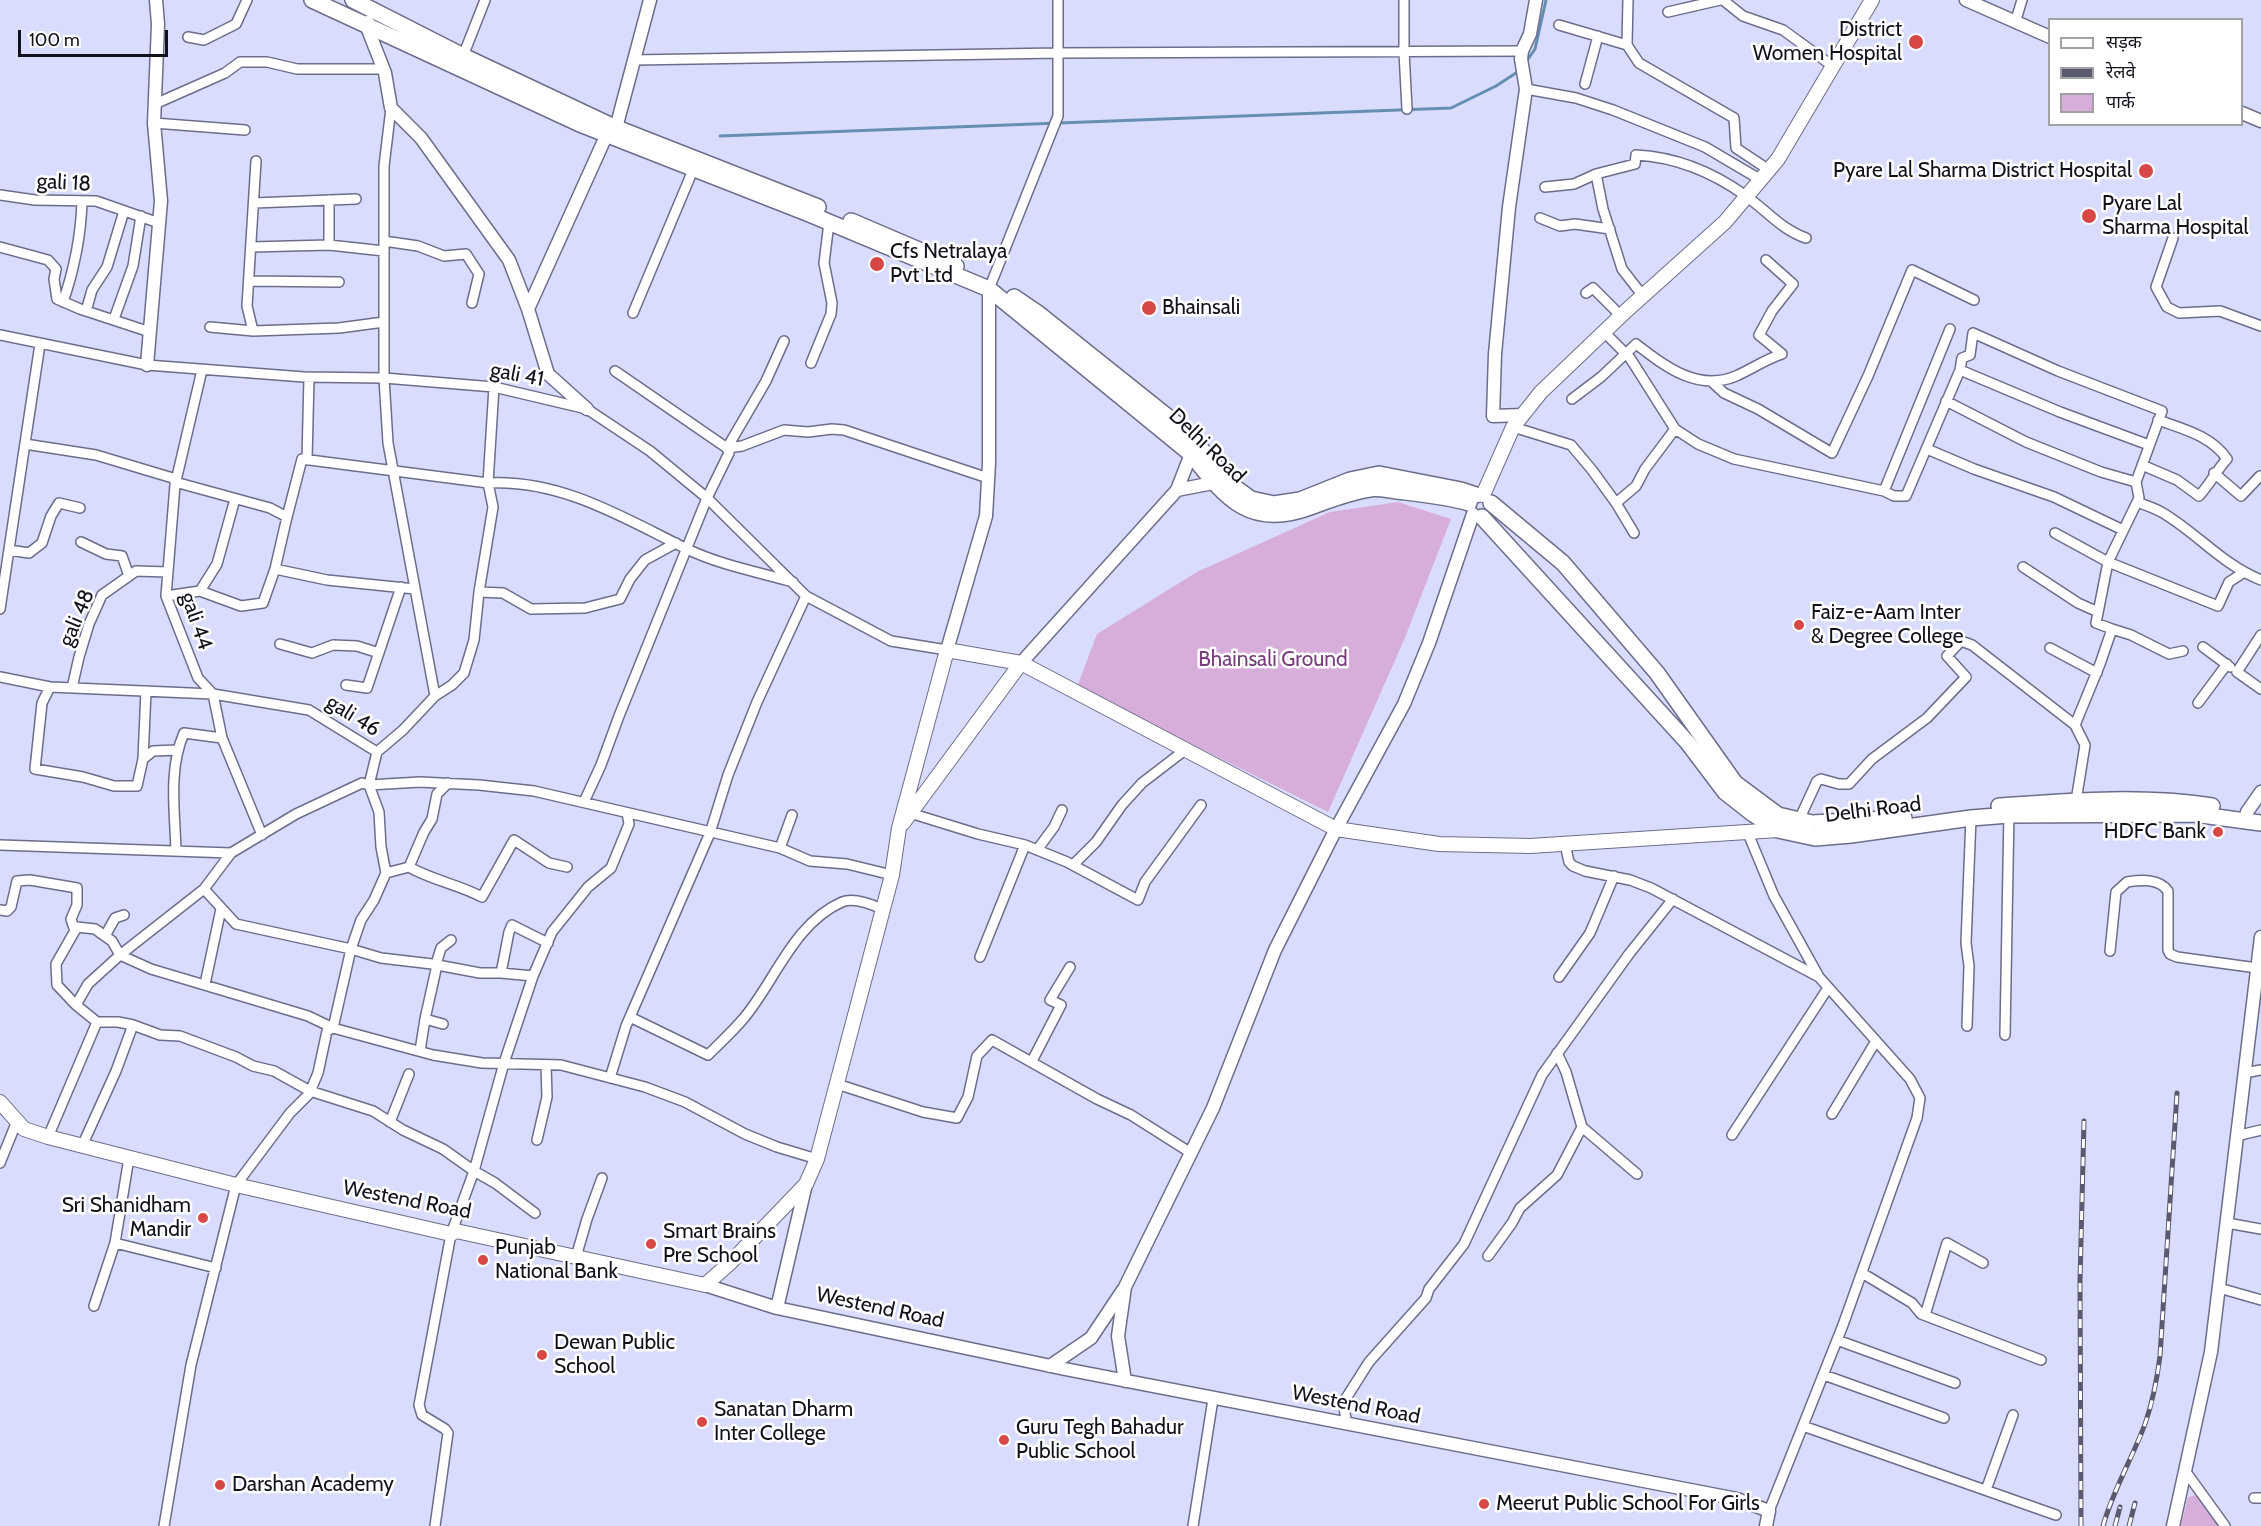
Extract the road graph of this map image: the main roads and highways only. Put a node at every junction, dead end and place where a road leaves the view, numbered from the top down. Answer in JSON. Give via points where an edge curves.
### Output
{"nodes":[{"id":1,"x":312,"y":0,"type":"edge"},
{"id":2,"x":352,"y":0,"type":"edge"},
{"id":3,"x":1872,"y":0,"type":"edge"},
{"id":4,"x":369,"y":4,"type":"edge"},
{"id":5,"x":612,"y":131,"type":"junction"},
{"id":6,"x":990,"y":285,"type":"junction"},
{"id":7,"x":1479,"y":504,"type":"junction"},
{"id":8,"x":1021,"y":663,"type":"junction"},
{"id":9,"x":2147,"y":808,"type":"junction"},
{"id":10,"x":2009,"y":810,"type":"junction"},
{"id":11,"x":2251,"y":816,"type":"edge"},
{"id":12,"x":1778,"y":822,"type":"junction"},
{"id":13,"x":2261,"y":823,"type":"edge"},
{"id":14,"x":899,"y":828,"type":"junction"},
{"id":15,"x":0,"y":1102,"type":"edge"}],
"edges":[{"from":1,"to":5,"type":"main road","via":[[580,124]]},
{"from":2,"to":4,"type":"main road"},
{"from":3,"to":7,"type":"main road","via":[[1778,159],[1725,222],[1541,392],[1513,427]]},
{"from":4,"to":5,"type":"main road"},
{"from":5,"to":6,"type":"main road","via":[[693,170]]},
{"from":5,"to":6,"type":"main road","via":[[786,194]]},
{"from":6,"to":7,"type":"main road","name":"Delhi Road","via":[[1195,451],[1218,479],[1251,499],[1274,504],[1300,500],[1350,480],[1378,474],[1461,490]]},
{"from":7,"to":12,"type":"main road","via":[[1563,562],[1657,673],[1735,783]]},
{"from":7,"to":12,"type":"main road","name":"Delhi Road","via":[[1688,743],[1725,792],[1753,814]]},
{"from":8,"to":12,"type":"main road","via":[[1336,830],[1439,844],[1530,846],[1747,831]]},
{"from":8,"to":14,"type":"main road"},
{"from":8,"to":14,"type":"main road","via":[[947,650]]},
{"from":9,"to":10,"type":"main road","name":"Delhi Road"},
{"from":9,"to":10,"type":"main road","name":"Delhi Road","via":[[2076,801]]},
{"from":9,"to":11,"type":"main road","name":"Delhi Road"},
{"from":10,"to":12,"type":"main road","via":[[1832,823]]},
{"from":10,"to":12,"type":"main road","name":"Delhi Road","via":[[1851,836],[1815,838]]},
{"from":11,"to":13,"type":"main road","name":"Delhi Road"},
{"from":14,"to":15,"type":"main road","name":"Westend Road","via":[[892,875],[817,1159],[806,1184],[705,1285],[451,1234],[82,1146],[24,1129]]}]}
